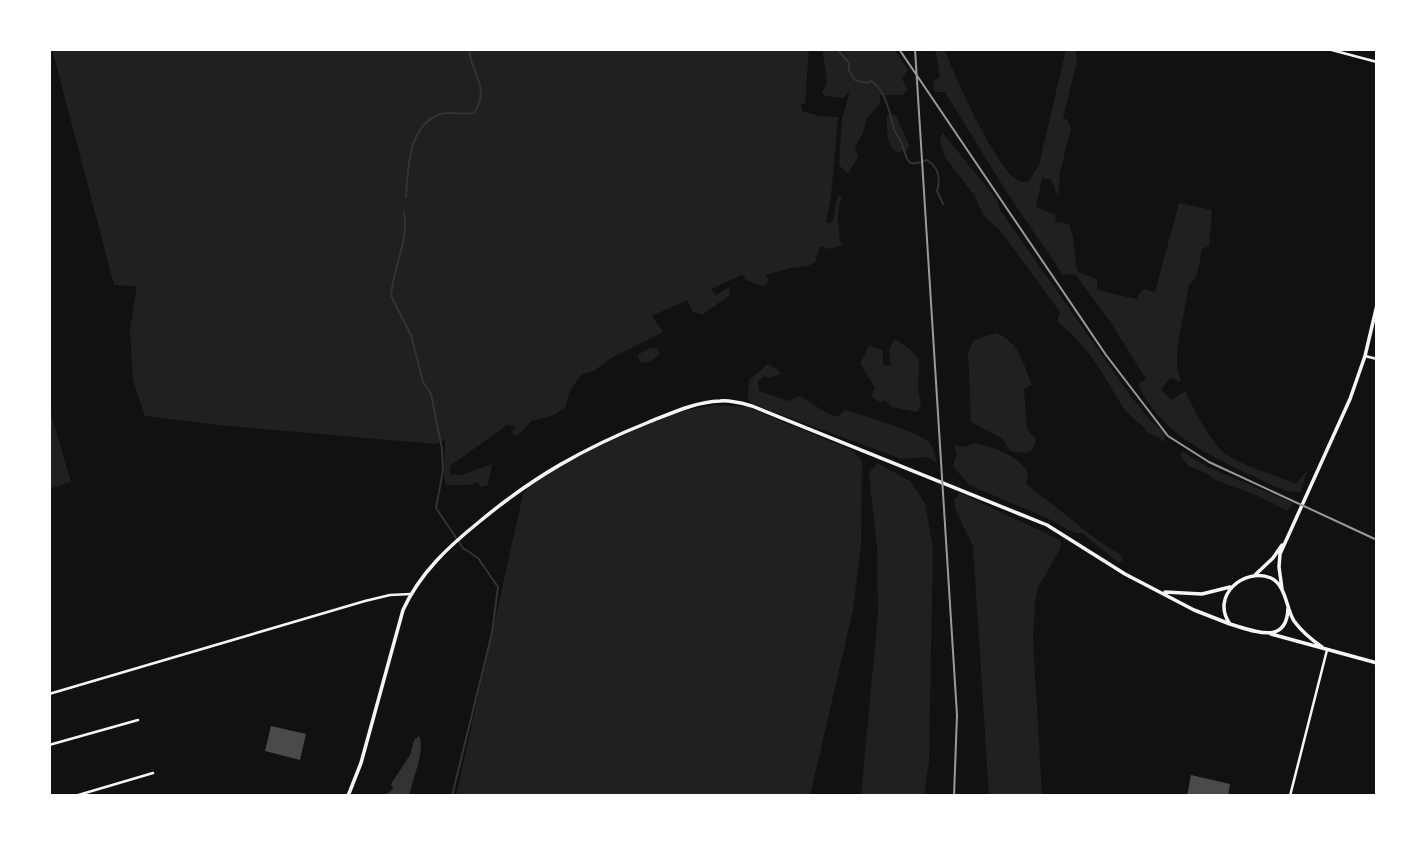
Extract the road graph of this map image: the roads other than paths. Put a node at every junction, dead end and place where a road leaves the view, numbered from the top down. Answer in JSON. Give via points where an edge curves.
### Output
{"nodes":[{"id":1,"x":1328,"y":49,"type":"edge"},
{"id":2,"x":1377,"y":61,"type":"edge"},
{"id":3,"x":1377,"y":305,"type":"edge"},
{"id":4,"x":1364,"y":356,"type":"junction"},
{"id":5,"x":1377,"y":359,"type":"edge"},
{"id":6,"x":1285,"y":540,"type":"junction"},
{"id":7,"x":1254,"y":576,"type":"junction"},
{"id":8,"x":1231,"y":587,"type":"junction"},
{"id":9,"x":1282,"y":589,"type":"junction"},
{"id":10,"x":1160,"y":591,"type":"junction"},
{"id":11,"x":411,"y":594,"type":"junction"},
{"id":12,"x":1288,"y":608,"type":"junction"},
{"id":13,"x":1230,"y":624,"type":"junction"},
{"id":14,"x":1267,"y":633,"type":"junction"},
{"id":15,"x":1325,"y":648,"type":"junction"},
{"id":16,"x":1377,"y":663,"type":"edge"},
{"id":17,"x":49,"y":694,"type":"edge"},
{"id":18,"x":138,"y":720,"type":"dead end"},
{"id":19,"x":49,"y":745,"type":"edge"},
{"id":20,"x":153,"y":773,"type":"dead end"},
{"id":21,"x":75,"y":796,"type":"edge"},
{"id":22,"x":348,"y":796,"type":"edge"},
{"id":23,"x":1290,"y":796,"type":"edge"}],
"edges":[{"from":1,"to":2,"type":"street"},
{"from":3,"to":4,"type":"main road"},
{"from":4,"to":5,"type":"street"},
{"from":4,"to":6,"type":"main road","via":[[1350,399]]},
{"from":6,"to":7,"type":"main road"},
{"from":6,"to":9,"type":"main road","via":[[1279,566]]},
{"from":7,"to":8,"type":"main road"},
{"from":7,"to":9,"type":"main road","via":[[1272,579]]},
{"from":8,"to":10,"type":"main road","via":[[1202,594]]},
{"from":8,"to":13,"type":"main road","via":[[1223,608]]},
{"from":9,"to":12,"type":"main road"},
{"from":10,"to":11,"type":"main road","via":[[1055,529],[733,401],[684,408],[553,467],[462,536],[427,570]]},
{"from":10,"to":13,"type":"main road"},
{"from":11,"to":17,"type":"street","via":[[365,601]]},
{"from":11,"to":22,"type":"main road"},
{"from":12,"to":14,"type":"main road","via":[[1284,626]]},
{"from":12,"to":15,"type":"main road","via":[[1305,633]]},
{"from":13,"to":14,"type":"main road"},
{"from":14,"to":15,"type":"main road"},
{"from":15,"to":16,"type":"main road"},
{"from":15,"to":23,"type":"street"},
{"from":18,"to":19,"type":"street"},
{"from":20,"to":21,"type":"street"}]}
